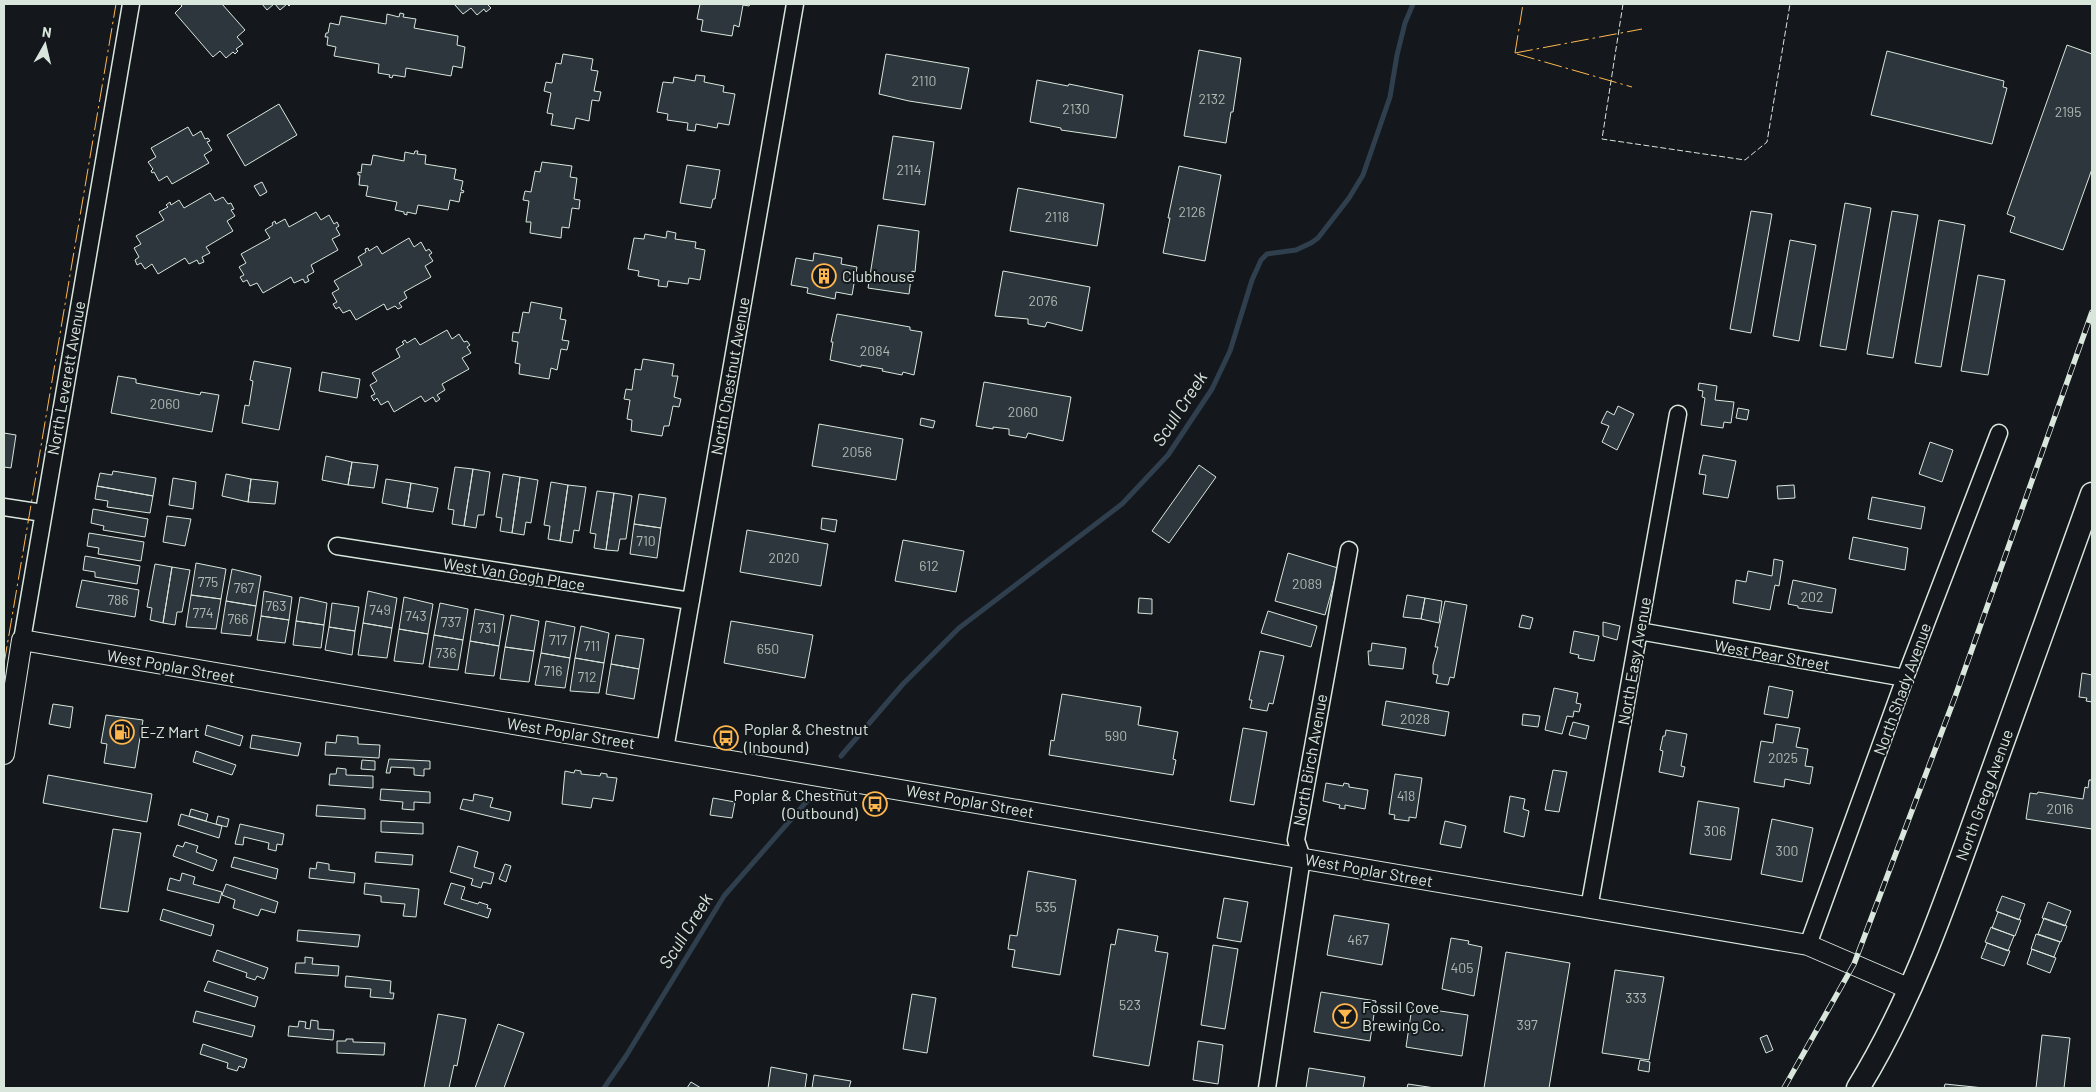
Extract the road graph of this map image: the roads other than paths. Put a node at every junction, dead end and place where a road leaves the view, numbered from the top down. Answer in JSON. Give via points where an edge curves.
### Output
{"nodes":[{"id":1,"x":130,"y":4,"type":"edge"},
{"id":2,"x":795,"y":4,"type":"edge"},
{"id":3,"x":1678,"y":414,"type":"dead end"},
{"id":4,"x":1999,"y":433,"type":"dead end"},
{"id":5,"x":2092,"y":494,"type":"edge"},
{"id":6,"x":4,"y":507,"type":"edge"},
{"id":7,"x":43,"y":513,"type":"junction"},
{"id":8,"x":337,"y":546,"type":"dead end"},
{"id":9,"x":1349,"y":550,"type":"dead end"},
{"id":10,"x":691,"y":601,"type":"junction"},
{"id":11,"x":1639,"y":631,"type":"junction"},
{"id":12,"x":22,"y":640,"type":"junction"},
{"id":13,"x":1905,"y":678,"type":"junction"},
{"id":14,"x":8,"y":704,"type":"edge"},
{"id":15,"x":665,"y":749,"type":"junction"},
{"id":16,"x":4,"y":754,"type":"edge"},
{"id":17,"x":1302,"y":858,"type":"junction"},
{"id":18,"x":1589,"y":908,"type":"junction"},
{"id":19,"x":1808,"y":945,"type":"junction"},
{"id":20,"x":1910,"y":989,"type":"junction"},
{"id":21,"x":1267,"y":1088,"type":"edge"},
{"id":22,"x":1858,"y":1088,"type":"edge"}],
"edges":[{"from":1,"to":7,"type":"street","name":"North Leverett Avenue"},
{"from":2,"to":10,"type":"street","name":"North Chestnut Avenue"},
{"from":3,"to":11,"type":"street","name":"North Easy Avenue"},
{"from":4,"to":13,"type":"street","name":"North Shady Avenue"},
{"from":5,"to":20,"type":"main road","name":"North Gregg Avenue","via":[[1969,837]]},
{"from":6,"to":7,"type":"street"},
{"from":7,"to":12,"type":"street","name":"North Leverett Avenue"},
{"from":8,"to":10,"type":"street","name":"West Van Gogh Place"},
{"from":9,"to":17,"type":"street","name":"North Birch Avenue","via":[[1296,840]]},
{"from":10,"to":15,"type":"street","name":"North Chestnut Avenue"},
{"from":11,"to":13,"type":"street","name":"West Pear Street"},
{"from":11,"to":18,"type":"street","name":"North Easy Avenue"},
{"from":12,"to":14,"type":"street","name":"North Leverett Avenue"},
{"from":12,"to":15,"type":"street","name":"West Poplar Street"},
{"from":13,"to":19,"type":"street","name":"North Shady Avenue"},
{"from":14,"to":16,"type":"street","name":"North Leverett Avenue"},
{"from":15,"to":17,"type":"street","name":"West Poplar Street"},
{"from":17,"to":18,"type":"street","name":"West Poplar Street"},
{"from":17,"to":21,"type":"street","name":"North Birch Avenue"},
{"from":18,"to":19,"type":"street","name":"West Poplar Street"},
{"from":19,"to":20,"type":"street","name":"West Poplar Street"},
{"from":20,"to":22,"type":"main road","name":"North Gregg Avenue"}]}
